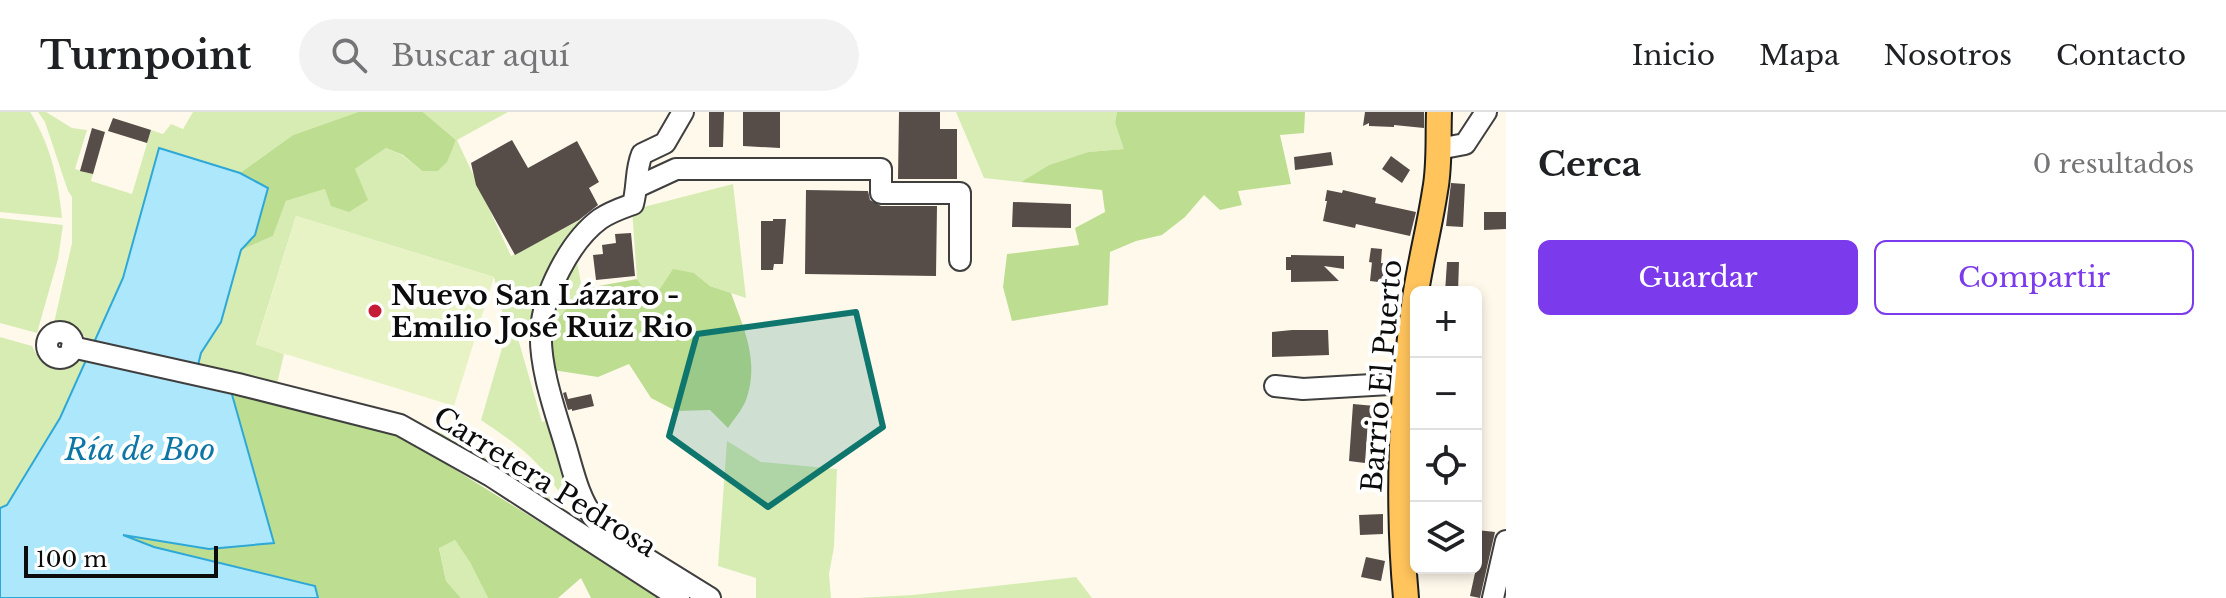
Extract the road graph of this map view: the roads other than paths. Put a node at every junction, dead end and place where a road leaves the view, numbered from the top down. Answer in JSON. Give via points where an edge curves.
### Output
{"nodes":[{"id":1,"x":683,"y":112,"type":"edge"},
{"id":2,"x":1439,"y":112,"type":"edge"},
{"id":3,"x":1486,"y":112,"type":"edge"},
{"id":4,"x":1438,"y":144,"type":"junction"},
{"id":5,"x":637,"y":187,"type":"junction"},
{"id":6,"x":960,"y":260,"type":"dead end"},
{"id":7,"x":72,"y":347,"type":"dead end"},
{"id":8,"x":1407,"y":383,"type":"junction"},
{"id":9,"x":1275,"y":386,"type":"dead end"},
{"id":10,"x":1506,"y":541,"type":"edge"},
{"id":11,"x":679,"y":598,"type":"edge"},
{"id":12,"x":710,"y":598,"type":"edge"},
{"id":13,"x":1406,"y":598,"type":"edge"},
{"id":14,"x":1493,"y":598,"type":"edge"}],
"edges":[{"from":1,"to":5,"type":"street","via":[[665,143],[642,154]]},
{"from":2,"to":4,"type":"main road","name":"Barrio El Puerto"},
{"from":3,"to":4,"type":"street","via":[[1465,144]]},
{"from":4,"to":8,"type":"main road","name":"Barrio El Puerto"},
{"from":5,"to":6,"type":"street","via":[[676,169],[881,169],[881,193],[960,193]]},
{"from":5,"to":12,"type":"street","name":"Carretera Pedrosa","via":[[633,204],[600,219],[578,239],[557,275],[544,310],[543,359],[582,500],[595,520]]},
{"from":7,"to":11,"type":"street","name":"Carretera Pedrosa","via":[[400,425],[491,476]]},
{"from":8,"to":9,"type":"street"},
{"from":8,"to":13,"type":"main road","name":"Barrio El Puerto","via":[[1400,467]]},
{"from":10,"to":14,"type":"street"}]}
